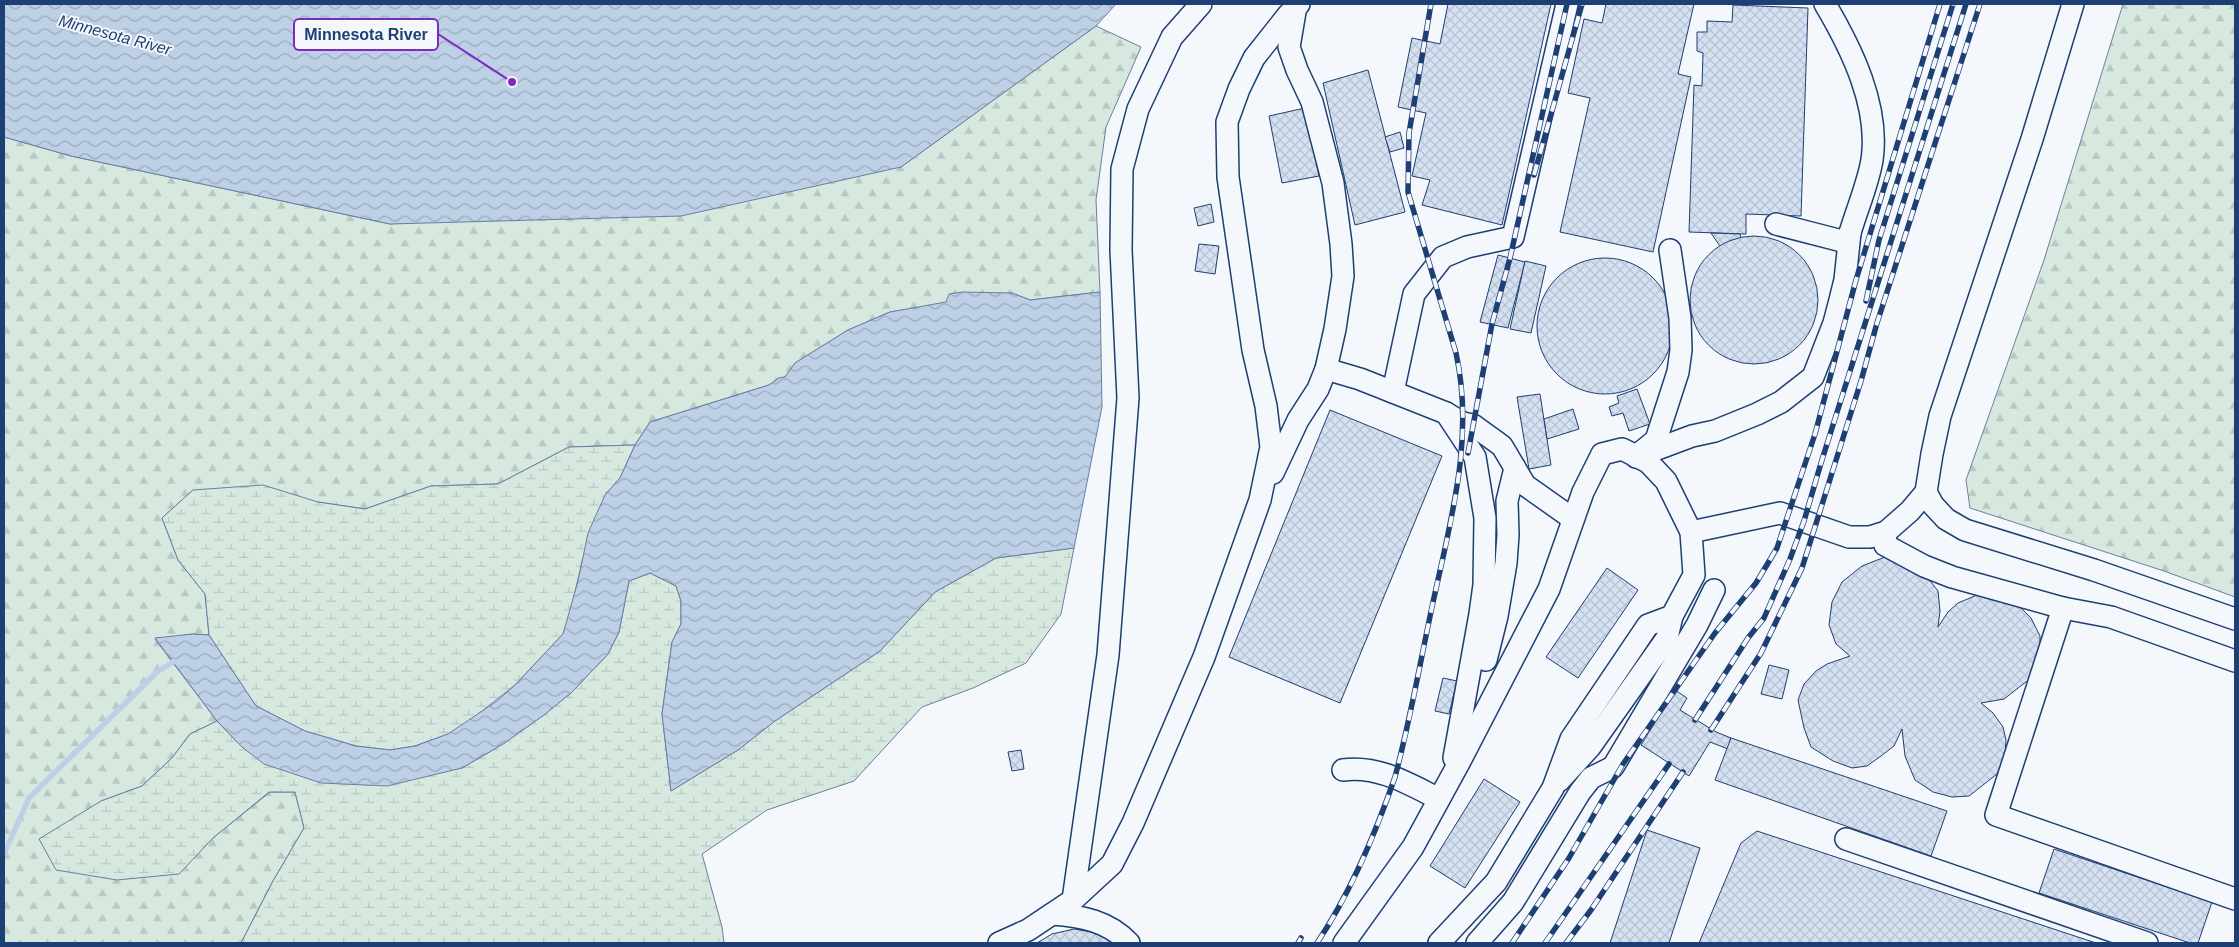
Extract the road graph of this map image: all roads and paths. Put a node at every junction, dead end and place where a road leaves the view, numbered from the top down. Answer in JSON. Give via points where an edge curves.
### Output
{"nodes":[{"id":1,"x":1201,"y":4,"type":"edge"},
{"id":2,"x":1567,"y":4,"type":"edge"},
{"id":3,"x":1825,"y":4,"type":"edge"},
{"id":4,"x":2072,"y":4,"type":"edge"},
{"id":5,"x":1298,"y":5,"type":"edge"},
{"id":6,"x":1289,"y":48,"type":"junction"},
{"id":7,"x":1254,"y":58,"type":"junction"},
{"id":8,"x":1776,"y":224,"type":"dead end"},
{"id":9,"x":1850,"y":233,"type":"junction"},
{"id":10,"x":1670,"y":250,"type":"dead end"},
{"id":11,"x":1326,"y":368,"type":"junction"},
{"id":12,"x":1393,"y":392,"type":"junction"},
{"id":13,"x":1446,"y":413,"type":"junction"},
{"id":14,"x":1636,"y":457,"type":"junction"},
{"id":15,"x":1515,"y":468,"type":"junction"},
{"id":16,"x":1926,"y":492,"type":"junction"},
{"id":17,"x":1260,"y":500,"type":"junction"},
{"id":18,"x":1573,"y":519,"type":"junction"},
{"id":19,"x":1691,"y":532,"type":"junction"},
{"id":20,"x":1886,"y":532,"type":"junction"},
{"id":21,"x":1714,"y":590,"type":"dead end"},
{"id":22,"x":2063,"y":608,"type":"junction"},
{"id":23,"x":2235,"y":619,"type":"edge"},
{"id":24,"x":2235,"y":660,"type":"edge"},
{"id":25,"x":1343,"y":770,"type":"dead end"},
{"id":26,"x":1454,"y":772,"type":"junction"},
{"id":27,"x":1439,"y":799,"type":"junction"},
{"id":28,"x":1846,"y":839,"type":"dead end"},
{"id":29,"x":2235,"y":899,"type":"edge"},
{"id":30,"x":1073,"y":900,"type":"junction"},
{"id":31,"x":1052,"y":914,"type":"junction"},
{"id":32,"x":999,"y":943,"type":"edge"},
{"id":33,"x":1129,"y":943,"type":"edge"},
{"id":34,"x":1344,"y":943,"type":"edge"},
{"id":35,"x":1439,"y":943,"type":"edge"},
{"id":36,"x":1478,"y":943,"type":"edge"},
{"id":37,"x":2147,"y":943,"type":"edge"}],
"edges":[{"from":1,"to":30,"type":"lane","via":[[1172,38],[1138,109],[1122,169],[1121,250],[1128,398],[1108,655]]},
{"from":2,"to":12,"type":"lane","via":[[1513,237],[1468,247],[1443,257],[1414,294]]},
{"from":3,"to":9,"type":"lane","via":[[1857,69],[1872,123],[1872,159]]},
{"from":4,"to":16,"type":"lane","via":[[2032,139],[1940,416]]},
{"from":5,"to":6,"type":"lane"},
{"from":5,"to":7,"type":"lane"},
{"from":6,"to":7,"type":"lane","via":[[1281,43],[1271,44]]},
{"from":6,"to":11,"type":"lane","via":[[1312,102],[1333,183],[1341,244],[1342,276]]},
{"from":7,"to":17,"type":"lane","via":[[1227,122],[1228,177],[1252,350],[1266,406],[1271,447]]},
{"from":8,"to":9,"type":"lane","via":[[1846,242]]},
{"from":9,"to":14,"type":"lane","via":[[1839,304],[1812,377],[1781,402],[1757,414]]},
{"from":10,"to":14,"type":"lane","via":[[1680,318],[1678,372],[1656,440]]},
{"from":11,"to":12,"type":"lane"},
{"from":11,"to":17,"type":"lane","via":[[1318,390],[1298,420]]},
{"from":12,"to":13,"type":"lane"},
{"from":13,"to":15,"type":"lane","via":[[1473,426],[1502,446]]},
{"from":13,"to":26,"type":"lane","via":[[1474,457],[1485,518],[1484,585]]},
{"from":14,"to":18,"type":"lane","via":[[1622,449],[1602,454]]},
{"from":14,"to":19,"type":"lane","via":[[1648,462],[1666,480]]},
{"from":15,"to":18,"type":"lane","via":[[1525,485]]},
{"from":15,"to":26,"type":"lane","via":[[1507,501],[1508,535],[1497,616]]},
{"from":16,"to":20,"type":"lane"},
{"from":16,"to":23,"type":"lane","via":[[1946,519],[1965,530]]},
{"from":17,"to":30,"type":"lane","via":[[1204,656],[1133,823],[1112,864]]},
{"from":18,"to":26,"type":"lane","via":[[1549,589]]},
{"from":19,"to":20,"type":"lane","via":[[1780,513],[1849,537],[1870,538]]},
{"from":19,"to":35,"type":"lane","via":[[1694,575],[1672,616],[1648,625],[1571,738],[1553,788],[1496,882]]},
{"from":20,"to":22,"type":"lane","via":[[1885,545],[1924,566]]},
{"from":21,"to":36,"type":"lane","via":[[1697,625],[1613,766],[1591,778],[1580,792],[1513,902]]},
{"from":22,"to":24,"type":"lane","via":[[2111,617]]},
{"from":22,"to":29,"type":"lane","via":[[1996,815]]},
{"from":25,"to":27,"type":"lane","via":[[1356,768],[1395,776]]},
{"from":26,"to":27,"type":"lane"},
{"from":27,"to":34,"type":"lane","via":[[1413,847]]},
{"from":28,"to":37,"type":"lane"},
{"from":30,"to":31,"type":"lane"},
{"from":31,"to":32,"type":"lane","via":[[1028,930]]},
{"from":31,"to":33,"type":"lane","via":[[1079,916],[1102,923],[1119,932]]}]}
